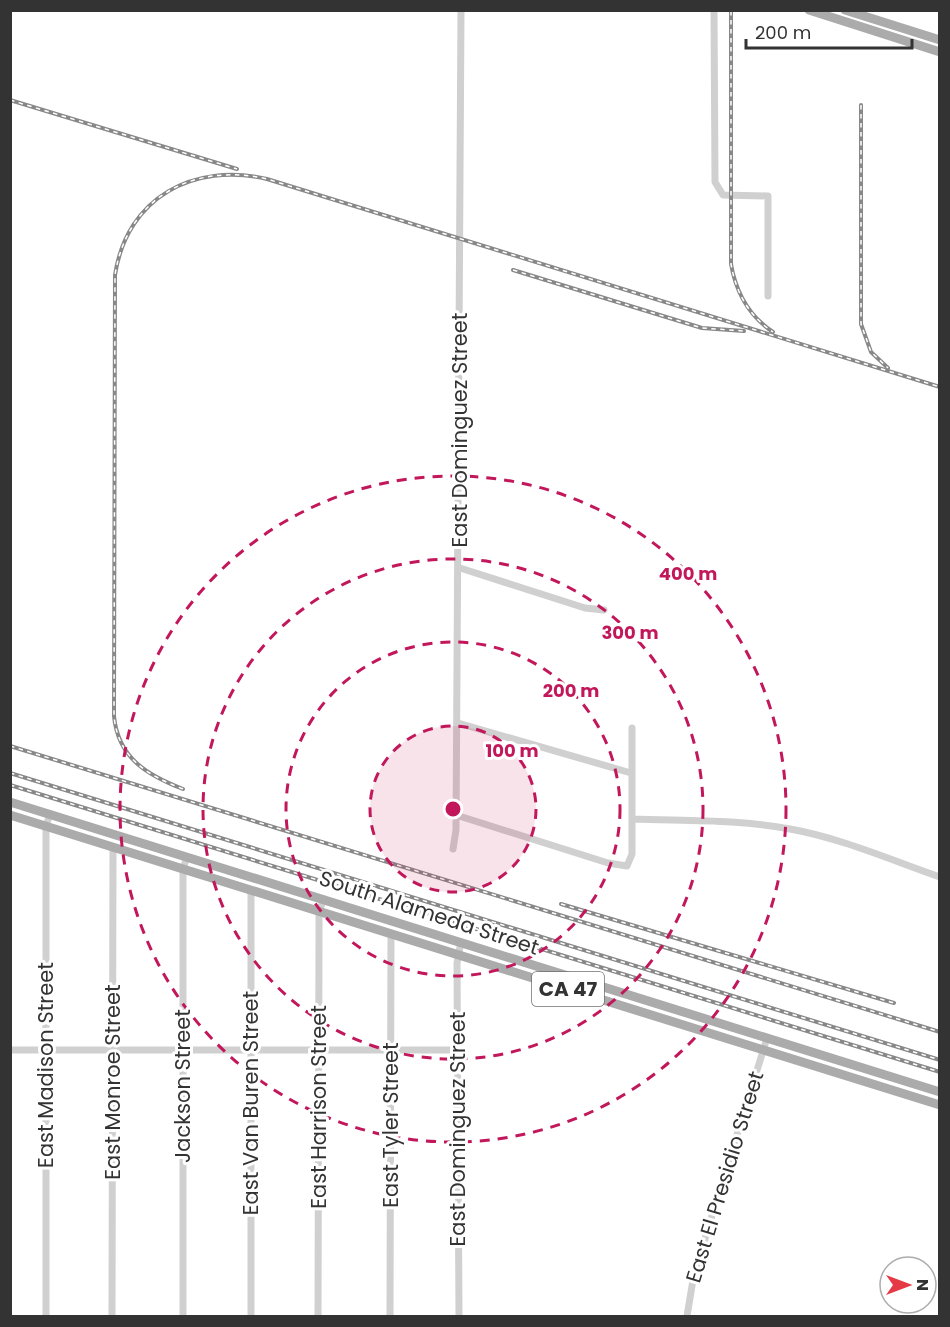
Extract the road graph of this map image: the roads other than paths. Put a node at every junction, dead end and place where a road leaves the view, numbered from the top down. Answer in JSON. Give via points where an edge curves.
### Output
{"nodes":[{"id":1,"x":461,"y":10,"type":"edge"},
{"id":2,"x":714,"y":10,"type":"edge"},
{"id":3,"x":809,"y":10,"type":"edge"},
{"id":4,"x":846,"y":10,"type":"edge"},
{"id":5,"x":888,"y":24,"type":"junction"},
{"id":6,"x":884,"y":35,"type":"junction"},
{"id":7,"x":939,"y":40,"type":"edge"},
{"id":8,"x":939,"y":52,"type":"edge"},
{"id":9,"x":768,"y":296,"type":"dead end"},
{"id":10,"x":460,"y":568,"type":"junction"},
{"id":11,"x":604,"y":610,"type":"dead end"},
{"id":12,"x":458,"y":723,"type":"junction"},
{"id":13,"x":632,"y":728,"type":"dead end"},
{"id":14,"x":631,"y":773,"type":"junction"},
{"id":15,"x":10,"y":802,"type":"edge"},
{"id":16,"x":50,"y":814,"type":"junction"},
{"id":17,"x":10,"y":815,"type":"edge"},
{"id":18,"x":456,"y":815,"type":"junction"},
{"id":19,"x":633,"y":819,"type":"junction"},
{"id":20,"x":46,"y":826,"type":"junction"},
{"id":21,"x":113,"y":847,"type":"junction"},
{"id":22,"x":453,"y":849,"type":"dead end"},
{"id":23,"x":187,"y":857,"type":"junction"},
{"id":24,"x":183,"y":869,"type":"junction"},
{"id":25,"x":939,"y":877,"type":"edge"},
{"id":26,"x":251,"y":890,"type":"junction"},
{"id":27,"x":324,"y":898,"type":"junction"},
{"id":28,"x":320,"y":911,"type":"junction"},
{"id":29,"x":391,"y":933,"type":"junction"},
{"id":30,"x":461,"y":942,"type":"junction"},
{"id":31,"x":458,"y":954,"type":"junction"},
{"id":32,"x":681,"y":1012,"type":"junction"},
{"id":33,"x":677,"y":1024,"type":"junction"},
{"id":34,"x":767,"y":1038,"type":"junction"},
{"id":35,"x":10,"y":1050,"type":"edge"},
{"id":36,"x":46,"y":1050,"type":"junction"},
{"id":37,"x":113,"y":1050,"type":"junction"},
{"id":38,"x":183,"y":1050,"type":"junction"},
{"id":39,"x":250,"y":1050,"type":"junction"},
{"id":40,"x":319,"y":1050,"type":"junction"},
{"id":41,"x":458,"y":1050,"type":"junction"},
{"id":42,"x":391,"y":1051,"type":"junction"},
{"id":43,"x":763,"y":1051,"type":"junction"},
{"id":44,"x":939,"y":1092,"type":"edge"},
{"id":45,"x":939,"y":1105,"type":"edge"},
{"id":46,"x":46,"y":1317,"type":"edge"},
{"id":47,"x":112,"y":1317,"type":"edge"},
{"id":48,"x":183,"y":1317,"type":"edge"},
{"id":49,"x":251,"y":1317,"type":"edge"},
{"id":50,"x":318,"y":1317,"type":"edge"},
{"id":51,"x":390,"y":1317,"type":"edge"},
{"id":52,"x":459,"y":1317,"type":"edge"},
{"id":53,"x":687,"y":1317,"type":"edge"}],
"edges":[{"from":1,"to":10,"type":"street","name":"East Dominguez Street"},
{"from":2,"to":9,"type":"street","via":[[715,182],[723,195],[768,196]]},
{"from":3,"to":6,"type":"main road"},
{"from":4,"to":5,"type":"main road"},
{"from":5,"to":6,"type":"main road"},
{"from":5,"to":7,"type":"main road"},
{"from":6,"to":8,"type":"main road"},
{"from":10,"to":11,"type":"street","via":[[585,608]]},
{"from":10,"to":12,"type":"street","name":"East Dominguez Street"},
{"from":12,"to":14,"type":"street"},
{"from":12,"to":18,"type":"street","name":"East Dominguez Street"},
{"from":13,"to":14,"type":"street"},
{"from":14,"to":19,"type":"street"},
{"from":15,"to":16,"type":"main road","name":"South Alameda Street","number":"CA 47"},
{"from":16,"to":20,"type":"street","name":"East Madison Street"},
{"from":16,"to":23,"type":"main road","name":"South Alameda Street","number":"CA 47"},
{"from":17,"to":20,"type":"main road","name":"South Alameda Street","number":"CA 47"},
{"from":18,"to":19,"type":"street","via":[[627,866],[631,860]]},
{"from":18,"to":22,"type":"street","name":"East Dominguez Street"},
{"from":19,"to":25,"type":"street","via":[[732,822],[792,829]]},
{"from":20,"to":21,"type":"main road","name":"South Alameda Street","number":"CA 47"},
{"from":20,"to":36,"type":"street","name":"East Madison Street"},
{"from":21,"to":24,"type":"main road","name":"South Alameda Street","number":"CA 47"},
{"from":21,"to":37,"type":"street","name":"East Monroe Street"},
{"from":23,"to":24,"type":"street","name":"Jackson Street"},
{"from":23,"to":27,"type":"main road","name":"South Alameda Street","number":"CA 47"},
{"from":24,"to":26,"type":"main road","name":"South Alameda Street","number":"CA 47"},
{"from":24,"to":38,"type":"street","name":"Jackson Street"},
{"from":26,"to":28,"type":"main road","name":"South Alameda Street","number":"CA 47"},
{"from":26,"to":39,"type":"street","name":"East Van Buren Street"},
{"from":27,"to":28,"type":"street","name":"East Harrison Street"},
{"from":27,"to":30,"type":"main road","name":"South Alameda Street","number":"CA 47"},
{"from":28,"to":29,"type":"main road","name":"South Alameda Street","number":"CA 47"},
{"from":28,"to":40,"type":"street","name":"East Harrison Street"},
{"from":29,"to":31,"type":"main road","name":"South Alameda Street","number":"CA 47"},
{"from":29,"to":42,"type":"street","name":"East Tyler Street"},
{"from":30,"to":31,"type":"street","name":"East Dominguez Street"},
{"from":30,"to":32,"type":"main road","name":"South Alameda Street","number":"CA 47"},
{"from":31,"to":33,"type":"main road","name":"South Alameda Street","number":"CA 47"},
{"from":31,"to":41,"type":"street","name":"East Dominguez Street"},
{"from":32,"to":33,"type":"main road"},
{"from":32,"to":34,"type":"main road","name":"South Alameda Street","number":"CA 47"},
{"from":33,"to":43,"type":"main road","name":"South Alameda Street","number":"CA 47"},
{"from":34,"to":43,"type":"street","name":"East El Presidio Street"},
{"from":34,"to":44,"type":"main road","name":"South Alameda Street","number":"CA 47"},
{"from":35,"to":36,"type":"street"},
{"from":36,"to":37,"type":"street"},
{"from":36,"to":46,"type":"street","name":"East Madison Street"},
{"from":37,"to":38,"type":"street"},
{"from":37,"to":47,"type":"street","name":"East Monroe Street"},
{"from":38,"to":39,"type":"street"},
{"from":38,"to":48,"type":"street","name":"Jackson Street"},
{"from":39,"to":40,"type":"street"},
{"from":39,"to":49,"type":"street","name":"East Van Buren Street"},
{"from":40,"to":42,"type":"street"},
{"from":40,"to":50,"type":"street","name":"East Harrison Street"},
{"from":41,"to":42,"type":"street"},
{"from":41,"to":52,"type":"street","name":"East Dominguez Street"},
{"from":42,"to":51,"type":"street","name":"East Tyler Street"},
{"from":43,"to":45,"type":"main road","name":"South Alameda Street","number":"CA 47"},
{"from":43,"to":53,"type":"street","name":"East El Presidio Street","via":[[694,1274]]}]}
